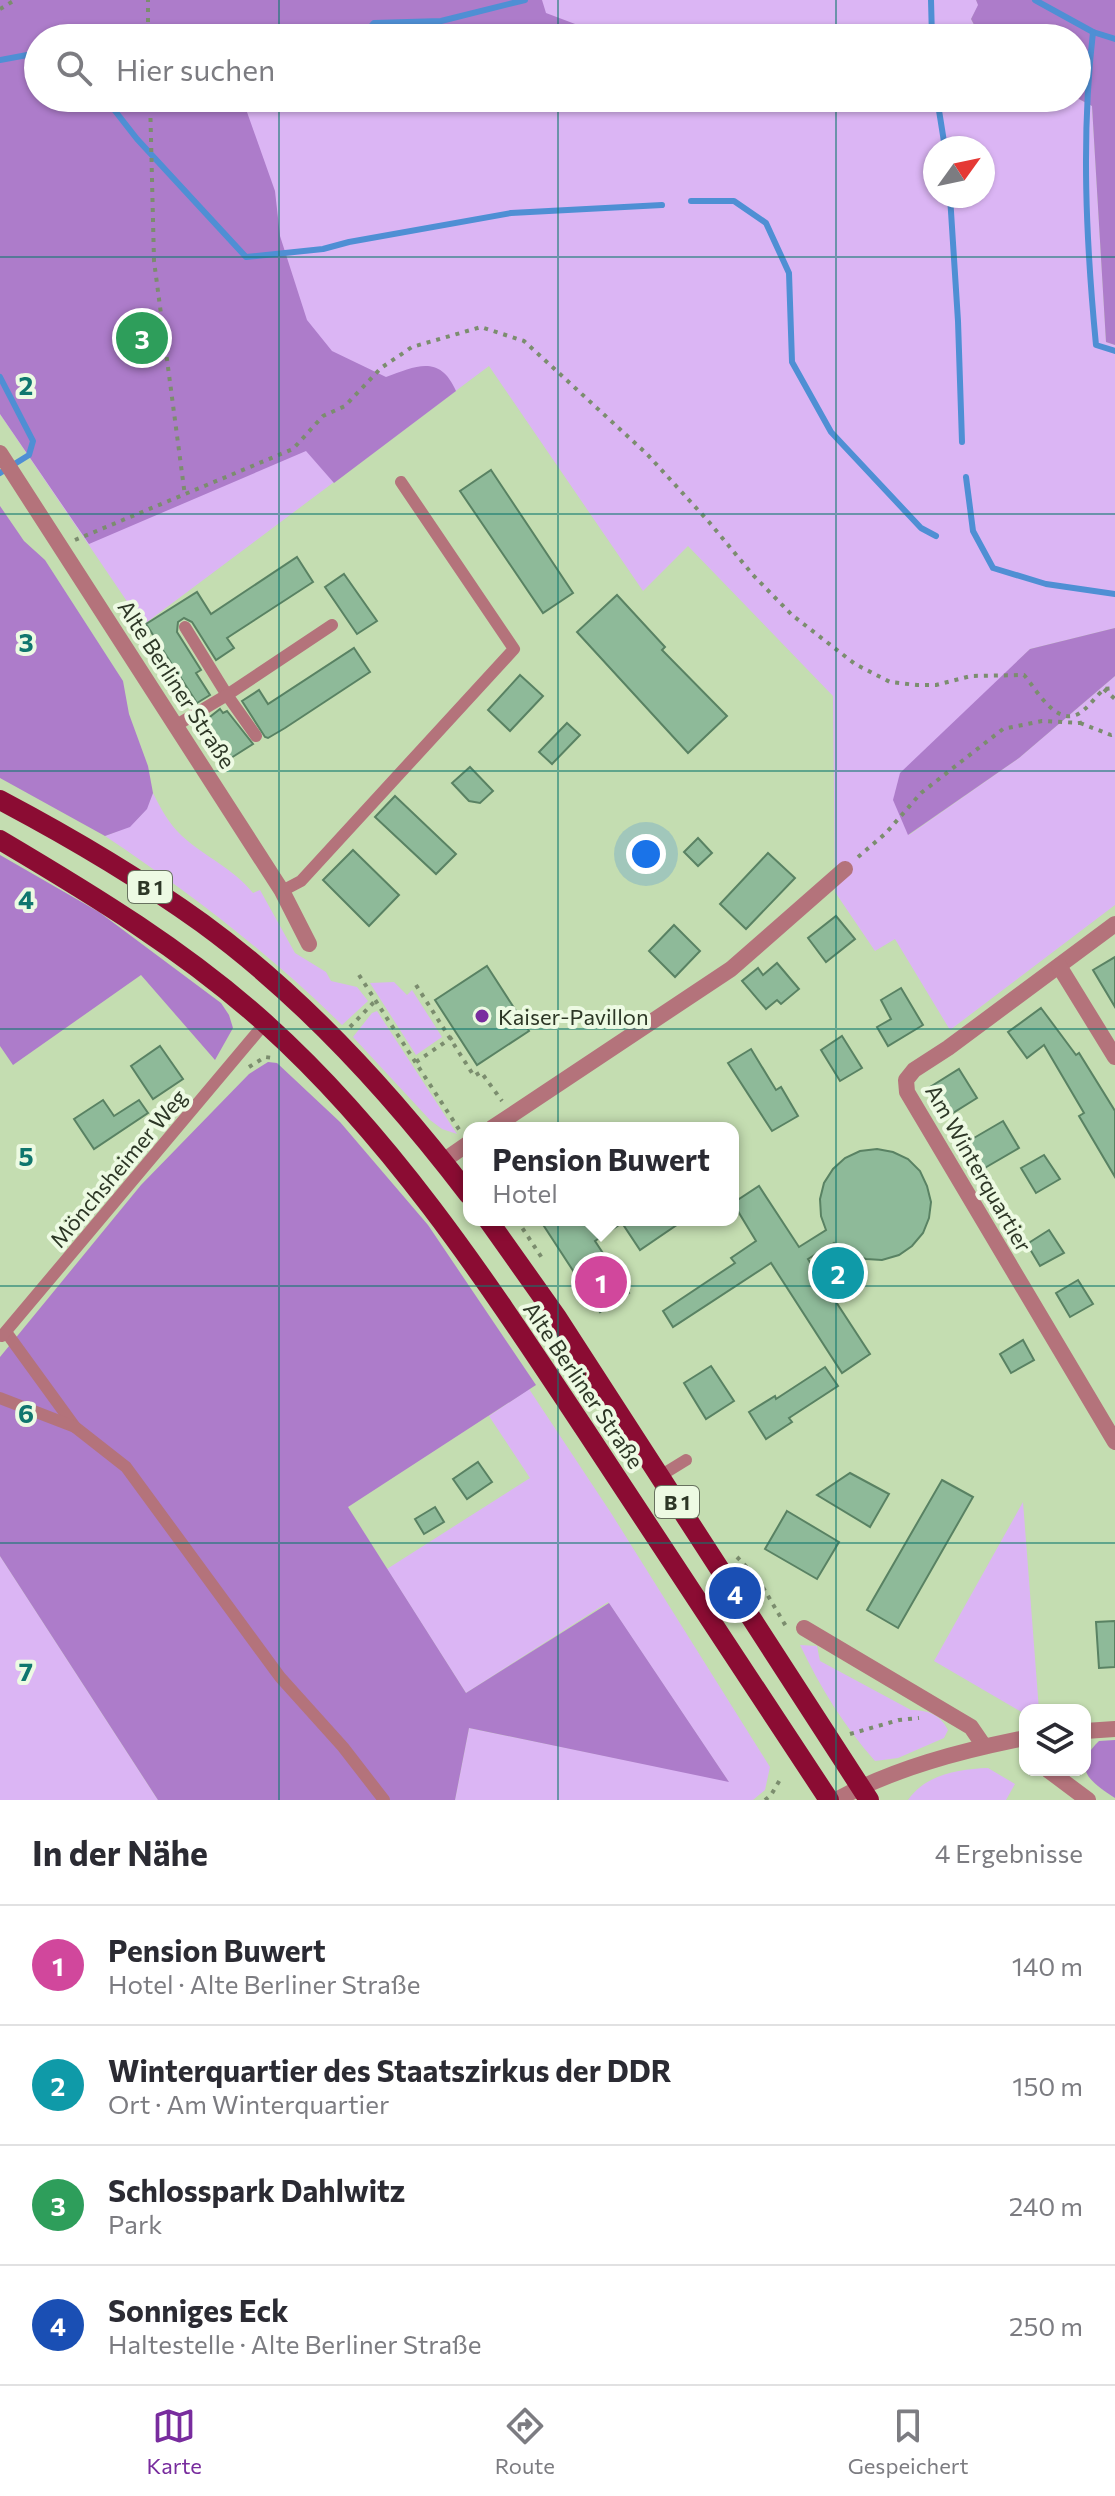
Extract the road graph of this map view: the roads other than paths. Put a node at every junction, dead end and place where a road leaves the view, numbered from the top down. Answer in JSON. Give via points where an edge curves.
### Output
{"nodes":[{"id":1,"x":0,"y":453,"type":"edge"},
{"id":2,"x":401,"y":482,"type":"dead end"},
{"id":3,"x":332,"y":625,"type":"dead end"},
{"id":4,"x":185,"y":627,"type":"dead end"},
{"id":5,"x":227,"y":695,"type":"junction"},
{"id":6,"x":175,"y":726,"type":"junction"},
{"id":7,"x":256,"y":736,"type":"dead end"},
{"id":8,"x":0,"y":800,"type":"edge"},
{"id":9,"x":0,"y":840,"type":"edge"},
{"id":10,"x":845,"y":869,"type":"road end"},
{"id":11,"x":282,"y":891,"type":"junction"},
{"id":12,"x":1115,"y":924,"type":"edge"},
{"id":13,"x":309,"y":944,"type":"dead end"},
{"id":14,"x":1059,"y":966,"type":"junction"},
{"id":15,"x":265,"y":1023,"type":"junction"},
{"id":16,"x":1115,"y":1057,"type":"edge"},
{"id":17,"x":501,"y":1122,"type":"edge"},
{"id":18,"x":463,"y":1147,"type":"edge"},
{"id":19,"x":443,"y":1161,"type":"junction"},
{"id":20,"x":463,"y":1187,"type":"edge"},
{"id":21,"x":492,"y":1226,"type":"edge"},
{"id":22,"x":3,"y":1335,"type":"edge"},
{"id":23,"x":0,"y":1398,"type":"edge"},
{"id":24,"x":75,"y":1427,"type":"junction"},
{"id":25,"x":1115,"y":1442,"type":"edge"},
{"id":26,"x":686,"y":1460,"type":"dead end"},
{"id":27,"x":660,"y":1476,"type":"junction"},
{"id":28,"x":804,"y":1628,"type":"dead end"},
{"id":29,"x":1115,"y":1729,"type":"edge"},
{"id":30,"x":1091,"y":1731,"type":"edge"},
{"id":31,"x":1019,"y":1739,"type":"edge"},
{"id":32,"x":984,"y":1746,"type":"junction"},
{"id":33,"x":1056,"y":1776,"type":"edge"},
{"id":34,"x":864,"y":1794,"type":"edge"},
{"id":35,"x":384,"y":1800,"type":"edge"},
{"id":36,"x":829,"y":1800,"type":"edge"},
{"id":37,"x":836,"y":1800,"type":"edge"},
{"id":38,"x":1088,"y":1800,"type":"edge"}],
"edges":[{"from":1,"to":6,"type":"street","name":"Alte Berliner Straße"},
{"from":2,"to":11,"type":"lane","via":[[514,649],[301,881]]},
{"from":3,"to":5,"type":"lane"},
{"from":4,"to":5,"type":"lane"},
{"from":5,"to":6,"type":"lane"},
{"from":5,"to":7,"type":"lane"},
{"from":6,"to":11,"type":"street","name":"Alte Berliner Straße"},
{"from":8,"to":19,"type":"main road","number":"B 1","via":[[145,884],[204,925],[336,1041]]},
{"from":9,"to":15,"type":"main road","number":"B 1","via":[[139,925]]},
{"from":10,"to":17,"type":"street","via":[[731,969]]},
{"from":11,"to":13,"type":"street","name":"Alte Berliner Straße"},
{"from":12,"to":14,"type":"street","name":"Am Winterquartier"},
{"from":14,"to":16,"type":"street"},
{"from":14,"to":25,"type":"street","name":"Am Winterquartier","via":[[914,1070],[906,1080],[907,1092]]},
{"from":15,"to":22,"type":"lane","name":"Mönchsheimer Weg"},
{"from":15,"to":36,"type":"main road","name":"Alte Berliner Straße","number":"B 1","via":[[356,1114],[485,1280]]},
{"from":18,"to":19,"type":"street"},
{"from":19,"to":20,"type":"main road","number":"B 1"},
{"from":21,"to":27,"type":"main road","name":"Alte Berliner Straße","number":"B 1"},
{"from":22,"to":24,"type":"lane"},
{"from":23,"to":24,"type":"lane"},
{"from":24,"to":35,"type":"lane","via":[[126,1467],[280,1677]]},
{"from":26,"to":27,"type":"lane"},
{"from":27,"to":34,"type":"main road","name":"Alte Berliner Straße","number":"B 1"},
{"from":28,"to":32,"type":"street","via":[[958,1718]]},
{"from":29,"to":30,"type":"street"},
{"from":31,"to":32,"type":"street"},
{"from":32,"to":34,"type":"street","via":[[933,1760]]},
{"from":33,"to":38,"type":"street"},
{"from":34,"to":37,"type":"street"}]}
